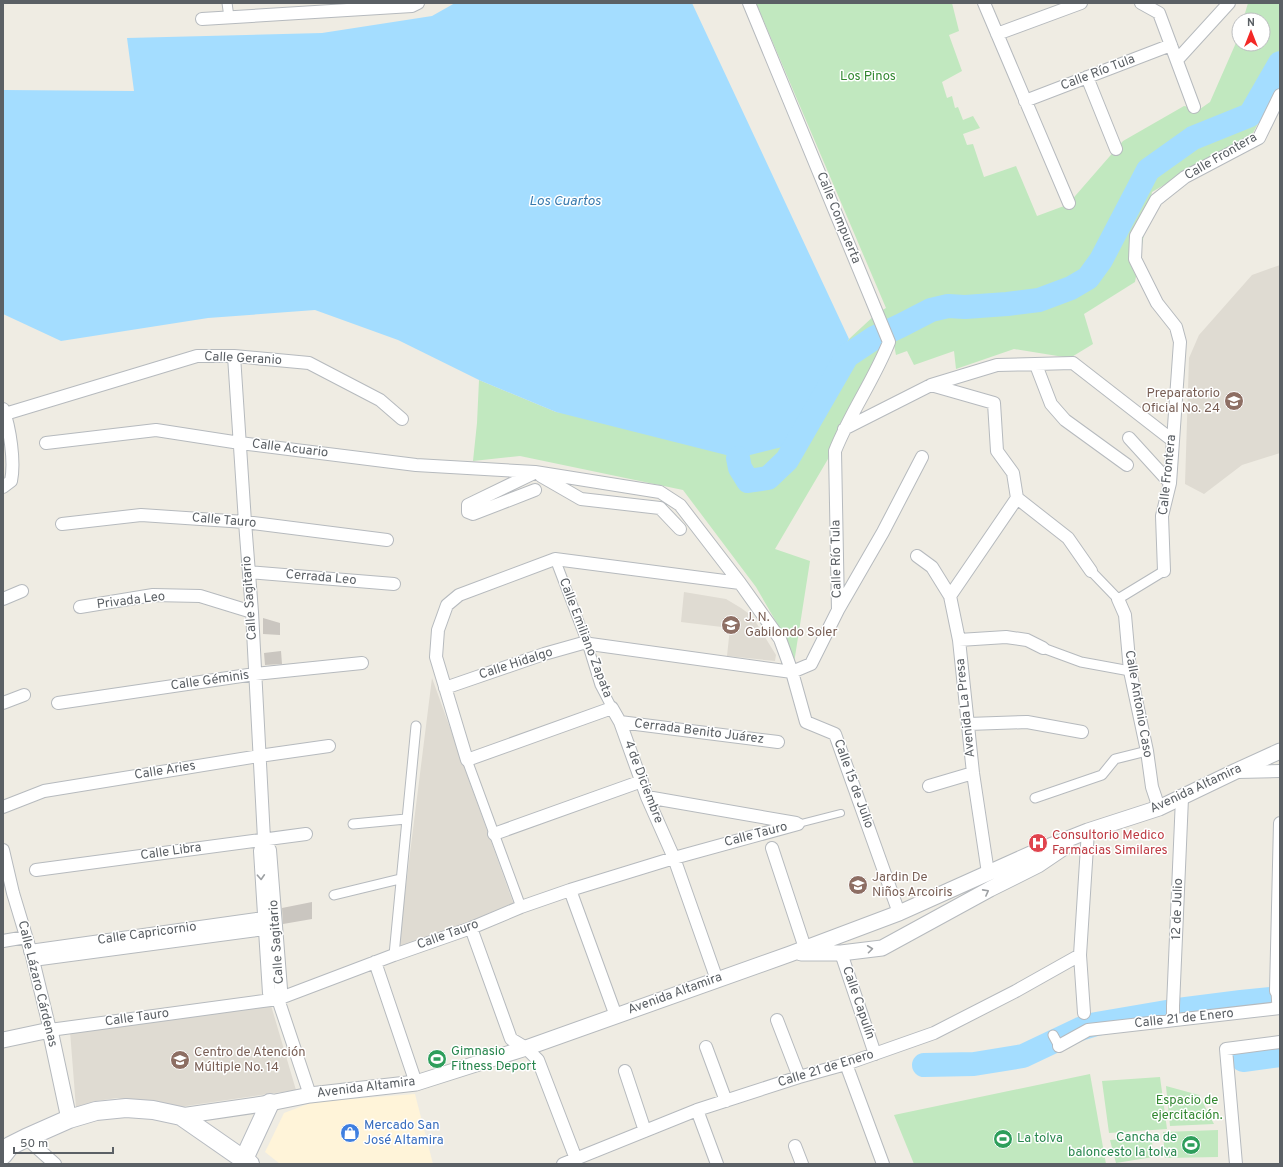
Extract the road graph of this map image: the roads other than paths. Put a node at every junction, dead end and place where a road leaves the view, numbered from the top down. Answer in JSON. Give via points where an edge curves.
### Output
{"nodes":[{"id":1,"x":227,"y":3,"type":"edge"},
{"id":2,"x":418,"y":3,"type":"edge"},
{"id":3,"x":749,"y":3,"type":"edge"},
{"id":4,"x":984,"y":3,"type":"edge"},
{"id":5,"x":1081,"y":3,"type":"edge"},
{"id":6,"x":1141,"y":3,"type":"edge"},
{"id":7,"x":1229,"y":3,"type":"edge"},
{"id":8,"x":229,"y":17,"type":"junction"},
{"id":9,"x":202,"y":19,"type":"dead end"},
{"id":10,"x":997,"y":34,"type":"junction"},
{"id":11,"x":1171,"y":45,"type":"junction"},
{"id":12,"x":1177,"y":60,"type":"junction"},
{"id":13,"x":1087,"y":77,"type":"junction"},
{"id":14,"x":1280,"y":95,"type":"edge"},
{"id":15,"x":1025,"y":101,"type":"junction"},
{"id":16,"x":1194,"y":107,"type":"dead end"},
{"id":17,"x":1116,"y":149,"type":"dead end"},
{"id":18,"x":1069,"y":203,"type":"dead end"},
{"id":19,"x":234,"y":356,"type":"junction"},
{"id":20,"x":1036,"y":365,"type":"junction"},
{"id":21,"x":931,"y":385,"type":"junction"},
{"id":22,"x":4,"y":411,"type":"edge"},
{"id":23,"x":402,"y":419,"type":"dead end"},
{"id":24,"x":844,"y":429,"type":"junction"},
{"id":25,"x":1129,"y":438,"type":"dead end"},
{"id":26,"x":1172,"y":440,"type":"junction"},
{"id":27,"x":46,"y":443,"type":"dead end"},
{"id":28,"x":240,"y":443,"type":"junction"},
{"id":29,"x":922,"y":457,"type":"dead end"},
{"id":30,"x":1127,"y":465,"type":"dead end"},
{"id":31,"x":535,"y":472,"type":"junction"},
{"id":32,"x":1170,"y":483,"type":"junction"},
{"id":33,"x":3,"y":487,"type":"edge"},
{"id":34,"x":535,"y":490,"type":"dead end"},
{"id":35,"x":1017,"y":498,"type":"junction"},
{"id":36,"x":245,"y":522,"type":"junction"},
{"id":37,"x":62,"y":524,"type":"dead end"},
{"id":38,"x":680,"y":529,"type":"dead end"},
{"id":39,"x":387,"y":540,"type":"dead end"},
{"id":40,"x":917,"y":556,"type":"dead end"},
{"id":41,"x":555,"y":560,"type":"junction"},
{"id":42,"x":1164,"y":571,"type":"joint"},
{"id":43,"x":248,"y":572,"type":"junction"},
{"id":44,"x":1091,"y":572,"type":"joint"},
{"id":45,"x":740,"y":583,"type":"junction"},
{"id":46,"x":394,"y":584,"type":"dead end"},
{"id":47,"x":22,"y":591,"type":"dead end"},
{"id":48,"x":950,"y":596,"type":"junction"},
{"id":49,"x":3,"y":599,"type":"edge"},
{"id":50,"x":1118,"y":599,"type":"junction"},
{"id":51,"x":80,"y":607,"type":"dead end"},
{"id":52,"x":838,"y":610,"type":"junction"},
{"id":53,"x":252,"y":612,"type":"junction"},
{"id":54,"x":959,"y":640,"type":"junction"},
{"id":55,"x":587,"y":643,"type":"junction"},
{"id":56,"x":1043,"y":648,"type":"joint"},
{"id":57,"x":362,"y":663,"type":"dead end"},
{"id":58,"x":1130,"y":671,"type":"junction"},
{"id":59,"x":792,"y":672,"type":"junction"},
{"id":60,"x":254,"y":674,"type":"junction"},
{"id":61,"x":445,"y":688,"type":"junction"},
{"id":62,"x":24,"y":695,"type":"dead end"},
{"id":63,"x":3,"y":703,"type":"edge"},
{"id":64,"x":58,"y":703,"type":"dead end"},
{"id":65,"x":612,"y":708,"type":"junction"},
{"id":66,"x":620,"y":722,"type":"junction"},
{"id":67,"x":968,"y":724,"type":"junction"},
{"id":68,"x":416,"y":726,"type":"dead end"},
{"id":69,"x":1082,"y":732,"type":"dead end"},
{"id":70,"x":778,"y":742,"type":"dead end"},
{"id":71,"x":329,"y":746,"type":"dead end"},
{"id":72,"x":1147,"y":751,"type":"junction"},
{"id":73,"x":1280,"y":751,"type":"edge"},
{"id":74,"x":259,"y":756,"type":"junction"},
{"id":75,"x":467,"y":760,"type":"junction"},
{"id":76,"x":1280,"y":771,"type":"edge"},
{"id":77,"x":973,"y":772,"type":"junction"},
{"id":78,"x":1234,"y":772,"type":"junction"},
{"id":79,"x":642,"y":781,"type":"junction"},
{"id":80,"x":929,"y":786,"type":"dead end"},
{"id":81,"x":647,"y":797,"type":"junction"},
{"id":82,"x":1036,"y":798,"type":"dead end"},
{"id":83,"x":1182,"y":798,"type":"junction"},
{"id":84,"x":3,"y":807,"type":"edge"},
{"id":85,"x":1160,"y":808,"type":"junction"},
{"id":86,"x":842,"y":813,"type":"dead end"},
{"id":87,"x":406,"y":819,"type":"junction"},
{"id":88,"x":1280,"y":823,"type":"edge"},
{"id":89,"x":353,"y":824,"type":"dead end"},
{"id":90,"x":798,"y":824,"type":"junction"},
{"id":91,"x":1088,"y":831,"type":"junction"},
{"id":92,"x":306,"y":834,"type":"dead end"},
{"id":93,"x":494,"y":834,"type":"junction"},
{"id":94,"x":264,"y":839,"type":"junction"},
{"id":95,"x":772,"y":848,"type":"dead end"},
{"id":96,"x":3,"y":850,"type":"edge"},
{"id":97,"x":674,"y":858,"type":"junction"},
{"id":98,"x":36,"y":870,"type":"dead end"},
{"id":99,"x":988,"y":873,"type":"junction"},
{"id":100,"x":400,"y":879,"type":"junction"},
{"id":101,"x":570,"y":890,"type":"junction"},
{"id":102,"x":334,"y":895,"type":"dead end"},
{"id":103,"x":8,"y":896,"type":"edge"},
{"id":104,"x":521,"y":907,"type":"junction"},
{"id":105,"x":899,"y":913,"type":"junction"},
{"id":106,"x":264,"y":923,"type":"junction"},
{"id":107,"x":471,"y":928,"type":"junction"},
{"id":108,"x":26,"y":937,"type":"junction"},
{"id":109,"x":3,"y":941,"type":"edge"},
{"id":110,"x":805,"y":948,"type":"junction"},
{"id":111,"x":841,"y":953,"type":"junction"},
{"id":112,"x":394,"y":954,"type":"junction"},
{"id":113,"x":790,"y":954,"type":"junction"},
{"id":114,"x":1080,"y":954,"type":"junction"},
{"id":115,"x":32,"y":955,"type":"junction"},
{"id":116,"x":375,"y":962,"type":"junction"},
{"id":117,"x":717,"y":980,"type":"junction"},
{"id":118,"x":1276,"y":991,"type":"joint"},
{"id":119,"x":278,"y":999,"type":"junction"},
{"id":120,"x":1278,"y":1008,"type":"edge"},
{"id":121,"x":1084,"y":1013,"type":"joint"},
{"id":122,"x":1172,"y":1014,"type":"junction"},
{"id":123,"x":616,"y":1016,"type":"junction"},
{"id":124,"x":778,"y":1020,"type":"dead end"},
{"id":125,"x":50,"y":1030,"type":"junction"},
{"id":126,"x":1088,"y":1030,"type":"junction"},
{"id":127,"x":3,"y":1040,"type":"edge"},
{"id":128,"x":1056,"y":1040,"type":"dead end"},
{"id":129,"x":1280,"y":1042,"type":"edge"},
{"id":130,"x":706,"y":1047,"type":"dead end"},
{"id":131,"x":526,"y":1048,"type":"junction"},
{"id":132,"x":875,"y":1054,"type":"junction"},
{"id":133,"x":846,"y":1064,"type":"junction"},
{"id":134,"x":625,"y":1071,"type":"dead end"},
{"id":135,"x":799,"y":1077,"type":"junction"},
{"id":136,"x":416,"y":1083,"type":"junction"},
{"id":137,"x":310,"y":1095,"type":"junction"},
{"id":138,"x":726,"y":1101,"type":"junction"},
{"id":139,"x":270,"y":1103,"type":"junction"},
{"id":140,"x":697,"y":1110,"type":"junction"},
{"id":141,"x":181,"y":1116,"type":"junction"},
{"id":142,"x":69,"y":1119,"type":"junction"},
{"id":143,"x":645,"y":1131,"type":"junction"},
{"id":144,"x":26,"y":1138,"type":"junction"},
{"id":145,"x":795,"y":1146,"type":"dead end"},
{"id":146,"x":5,"y":1149,"type":"edge"},
{"id":147,"x":576,"y":1159,"type":"junction"},
{"id":148,"x":247,"y":1162,"type":"edge"},
{"id":149,"x":55,"y":1164,"type":"edge"},
{"id":150,"x":563,"y":1164,"type":"edge"},
{"id":151,"x":717,"y":1164,"type":"edge"},
{"id":152,"x":802,"y":1164,"type":"edge"},
{"id":153,"x":884,"y":1164,"type":"edge"},
{"id":154,"x":1236,"y":1164,"type":"edge"}],
"edges":[{"from":1,"to":8,"type":"street"},
{"from":2,"to":8,"type":"street","via":[[412,6]]},
{"from":3,"to":24,"type":"street","name":"Calle Compuerta","via":[[889,342],[882,360]]},
{"from":4,"to":10,"type":"street"},
{"from":5,"to":10,"type":"street"},
{"from":6,"to":11,"type":"street","via":[[1159,12]]},
{"from":7,"to":12,"type":"street"},
{"from":8,"to":9,"type":"street"},
{"from":10,"to":15,"type":"street"},
{"from":11,"to":12,"type":"street"},
{"from":11,"to":13,"type":"street","name":"Calle Río Tula"},
{"from":12,"to":16,"type":"street"},
{"from":13,"to":15,"type":"street","name":"Calle Río Tula"},
{"from":13,"to":17,"type":"street"},
{"from":14,"to":26,"type":"street","name":"Calle Frontera","via":[[1260,138],[1184,177],[1156,200],[1136,236],[1135,259],[1157,303],[1176,328],[1180,342]]},
{"from":15,"to":18,"type":"street"},
{"from":19,"to":22,"type":"street","name":"Calle Geranio","via":[[197,356]]},
{"from":19,"to":23,"type":"street","name":"Calle Geranio","via":[[309,363],[380,400]]},
{"from":19,"to":28,"type":"street","name":"Calle Sagitario"},
{"from":20,"to":21,"type":"street","via":[[997,365]]},
{"from":20,"to":26,"type":"street","via":[[1072,364]]},
{"from":20,"to":30,"type":"street","via":[[1051,404],[1065,420]]},
{"from":21,"to":24,"type":"street"},
{"from":21,"to":35,"type":"street","via":[[994,403],[997,451],[1013,473]]},
{"from":22,"to":33,"type":"street","via":[[13,471],[11,481]]},
{"from":24,"to":52,"type":"street","name":"Calle Río Tula","via":[[835,451]]},
{"from":25,"to":32,"type":"street"},
{"from":26,"to":32,"type":"street","name":"Calle Frontera"},
{"from":27,"to":28,"type":"street","name":"Calle Acuario","via":[[156,430]]},
{"from":28,"to":31,"type":"street","name":"Calle Acuario","via":[[416,465]]},
{"from":28,"to":36,"type":"street","name":"Calle Sagitario"},
{"from":29,"to":52,"type":"street"},
{"from":31,"to":34,"type":"street","via":[[468,505],[468,512],[473,514]]},
{"from":31,"to":38,"type":"street","via":[[581,499],[660,508]]},
{"from":31,"to":45,"type":"street","name":"Calle Acuario","via":[[660,492],[680,505]]},
{"from":32,"to":42,"type":"street","name":"Calle Frontera","via":[[1162,516]]},
{"from":35,"to":44,"type":"street","via":[[1068,538]]},
{"from":35,"to":48,"type":"street"},
{"from":36,"to":37,"type":"street","name":"Calle Tauro","via":[[141,515]]},
{"from":36,"to":39,"type":"street","name":"Calle Tauro"},
{"from":36,"to":43,"type":"street","name":"Calle Sagitario"},
{"from":40,"to":48,"type":"street","name":"Avenida La Presa","via":[[932,567]]},
{"from":41,"to":45,"type":"street"},
{"from":41,"to":55,"type":"street","name":"Calle Emiliano Zapata"},
{"from":41,"to":61,"type":"street","via":[[459,595],[447,605],[438,630],[436,657]]},
{"from":42,"to":50,"type":"street","name":"Calle Frontera"},
{"from":43,"to":46,"type":"street","name":"Cerrada Leo"},
{"from":43,"to":53,"type":"street","name":"Calle Sagitario"},
{"from":44,"to":50,"type":"street"},
{"from":45,"to":59,"type":"street","name":"Calle Acuario","via":[[780,639]]},
{"from":47,"to":49,"type":"street"},
{"from":48,"to":54,"type":"street","name":"Avenida La Presa"},
{"from":50,"to":58,"type":"street","name":"Calle Antonio Caso","via":[[1125,615]]},
{"from":51,"to":53,"type":"street","name":"Privada Leo","via":[[153,596],[200,596]]},
{"from":52,"to":59,"type":"street","name":"Calle Río Tula","via":[[811,664]]},
{"from":53,"to":60,"type":"street","name":"Calle Sagitario"},
{"from":54,"to":56,"type":"street","via":[[1006,637],[1027,640]]},
{"from":54,"to":67,"type":"street","name":"Avenida La Presa"},
{"from":55,"to":59,"type":"street"},
{"from":55,"to":61,"type":"street","name":"Calle Hidalgo","via":[[544,654]]},
{"from":55,"to":65,"type":"street","name":"Calle Emiliano Zapata","via":[[600,684]]},
{"from":56,"to":58,"type":"street","via":[[1081,662]]},
{"from":57,"to":60,"type":"street","name":"Calle Géminis"},
{"from":58,"to":72,"type":"street","name":"Calle Antonio Caso"},
{"from":59,"to":105,"type":"street","name":"Calle 15 de Julio","via":[[806,722],[835,734]]},
{"from":60,"to":64,"type":"street","name":"Calle Géminis"},
{"from":60,"to":74,"type":"street","name":"Calle Sagitario"},
{"from":61,"to":75,"type":"street"},
{"from":62,"to":63,"type":"street"},
{"from":65,"to":66,"type":"street","name":"4 de Diciembre"},
{"from":65,"to":75,"type":"street","name":"Calle Emiliano Zapata"},
{"from":66,"to":70,"type":"street","name":"Cerrada Benito Juárez"},
{"from":66,"to":79,"type":"street","name":"4 de Diciembre"},
{"from":67,"to":69,"type":"street","via":[[1027,722]]},
{"from":67,"to":77,"type":"street","name":"Avenida La Presa"},
{"from":68,"to":87,"type":"street"},
{"from":71,"to":74,"type":"street","name":"Calle Aries"},
{"from":72,"to":82,"type":"street","via":[[1115,759],[1102,775]]},
{"from":72,"to":85,"type":"street","name":"Calle Antonio Caso","via":[[1152,787]]},
{"from":73,"to":78,"type":"street","name":"Avenida Altamira"},
{"from":74,"to":84,"type":"street","name":"Calle Aries","via":[[44,792]]},
{"from":74,"to":94,"type":"street","name":"Calle Sagitario"},
{"from":75,"to":93,"type":"street"},
{"from":76,"to":78,"type":"street"},
{"from":77,"to":80,"type":"street"},
{"from":77,"to":99,"type":"street","name":"Avenida La Presa"},
{"from":78,"to":83,"type":"street","name":"Avenida Altamira"},
{"from":79,"to":81,"type":"street","name":"4 de Diciembre"},
{"from":79,"to":93,"type":"street"},
{"from":81,"to":90,"type":"street"},
{"from":81,"to":97,"type":"street","name":"4 de Diciembre"},
{"from":83,"to":85,"type":"street","name":"Avenida Altamira"},
{"from":83,"to":122,"type":"street","name":"12 de Julio"},
{"from":85,"to":91,"type":"street","name":"Avenida Altamira"},
{"from":86,"to":90,"type":"lane","name":"Calle Tauro"},
{"from":87,"to":89,"type":"street"},
{"from":87,"to":100,"type":"street"},
{"from":88,"to":118,"type":"street"},
{"from":90,"to":97,"type":"street","name":"Calle Tauro"},
{"from":91,"to":99,"type":"street","name":"Avenida Altamira"},
{"from":111,"to":91,"type":"street","name":"Avenida Altamira","one_way":true,"via":[[882,948],[1038,865]]},
{"from":91,"to":114,"type":"street"},
{"from":92,"to":94,"type":"street","name":"Calle Libra"},
{"from":93,"to":104,"type":"street"},
{"from":94,"to":98,"type":"street","name":"Calle Libra"},
{"from":94,"to":106,"type":"street","name":"Calle Sagitario","one_way":true,"via":[[260,851]]},
{"from":94,"to":119,"type":"street","name":"Calle Sagitario","via":[[270,850],[281,989]]},
{"from":95,"to":110,"type":"street"},
{"from":96,"to":103,"type":"street","name":"Calle Lázaro Cárdenas"},
{"from":97,"to":101,"type":"street","name":"Calle Tauro"},
{"from":97,"to":117,"type":"street","name":"4 de Diciembre"},
{"from":99,"to":105,"type":"street","name":"Avenida Altamira"},
{"from":100,"to":102,"type":"street"},
{"from":100,"to":112,"type":"street"},
{"from":101,"to":104,"type":"street","name":"Calle Tauro"},
{"from":101,"to":123,"type":"street"},
{"from":103,"to":108,"type":"street","name":"Calle Lázaro Cárdenas"},
{"from":104,"to":107,"type":"street","name":"Calle Tauro"},
{"from":105,"to":110,"type":"street","name":"Avenida Altamira"},
{"from":106,"to":115,"type":"street","name":"Calle Capricornio"},
{"from":106,"to":119,"type":"street","name":"Calle Sagitario","via":[[269,993]]},
{"from":107,"to":112,"type":"street","name":"Calle Tauro"},
{"from":107,"to":131,"type":"street","via":[[512,1039]]},
{"from":108,"to":109,"type":"street"},
{"from":108,"to":115,"type":"street","name":"Calle Lázaro Cárdenas"},
{"from":110,"to":113,"type":"street","name":"Avenida Altamira"},
{"from":111,"to":113,"type":"street","name":"Avenida Altamira"},
{"from":111,"to":132,"type":"street","name":"Calle Capulín"},
{"from":112,"to":116,"type":"street","name":"Calle Tauro"},
{"from":113,"to":117,"type":"street","name":"Avenida Altamira"},
{"from":114,"to":121,"type":"street"},
{"from":114,"to":132,"type":"street","name":"Calle 21 de Enero","via":[[1016,991],[934,1033]]},
{"from":115,"to":125,"type":"street","name":"Calle Lázaro Cárdenas"},
{"from":116,"to":119,"type":"street","name":"Calle Tauro"},
{"from":116,"to":136,"type":"street"},
{"from":117,"to":123,"type":"street","name":"Avenida Altamira"},
{"from":118,"to":120,"type":"street"},
{"from":119,"to":125,"type":"street","name":"Calle Tauro"},
{"from":119,"to":137,"type":"street"},
{"from":120,"to":122,"type":"street","name":"Calle 21 de Enero"},
{"from":121,"to":126,"type":"street"},
{"from":122,"to":126,"type":"street","name":"Calle 21 de Enero"},
{"from":123,"to":131,"type":"street","name":"Avenida Altamira"},
{"from":124,"to":135,"type":"street"},
{"from":125,"to":127,"type":"street"},
{"from":125,"to":142,"type":"street","name":"Calle Lázaro Cárdenas"},
{"from":126,"to":128,"type":"street"},
{"from":129,"to":154,"type":"street","via":[[1226,1050]]},
{"from":130,"to":138,"type":"street"},
{"from":131,"to":136,"type":"street","name":"Avenida Altamira"},
{"from":131,"to":147,"type":"street","via":[[538,1060]]},
{"from":132,"to":133,"type":"street","name":"Calle 21 de Enero"},
{"from":133,"to":135,"type":"street","name":"Calle 21 de Enero"},
{"from":133,"to":153,"type":"street"},
{"from":134,"to":143,"type":"street"},
{"from":135,"to":138,"type":"street","name":"Calle 21 de Enero"},
{"from":136,"to":137,"type":"street","name":"Avenida Altamira"},
{"from":137,"to":139,"type":"street","name":"Avenida Altamira"},
{"from":138,"to":140,"type":"street","name":"Calle 21 de Enero"},
{"from":139,"to":141,"type":"street","name":"Avenida Altamira"},
{"from":139,"to":148,"type":"main road"},
{"from":140,"to":143,"type":"street","name":"Calle 21 de Enero"},
{"from":140,"to":151,"type":"street"},
{"from":141,"to":142,"type":"main road","name":"Avenida Altamira","via":[[126,1108],[96,1111]]},
{"from":141,"to":148,"type":"main road"},
{"from":142,"to":144,"type":"main road","name":"Avenida Altamira"},
{"from":143,"to":147,"type":"street","name":"Calle 21 de Enero"},
{"from":144,"to":146,"type":"main road","name":"Avenida Altamira"},
{"from":144,"to":149,"type":"street"},
{"from":145,"to":152,"type":"street"},
{"from":147,"to":150,"type":"street","name":"Calle 21 de Enero"}]}
